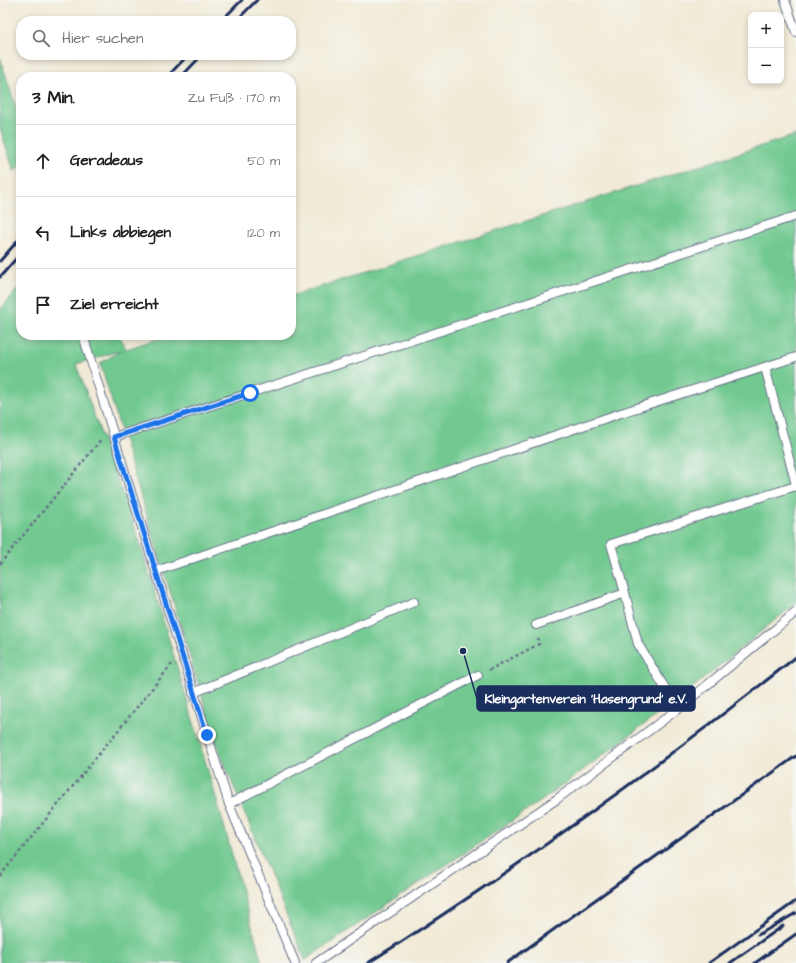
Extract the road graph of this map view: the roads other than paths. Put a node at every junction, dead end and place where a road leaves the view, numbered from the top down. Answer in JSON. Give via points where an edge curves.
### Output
{"nodes":[{"id":1,"x":785,"y":0,"type":"edge"},
{"id":2,"x":796,"y":32,"type":"edge"},
{"id":3,"x":796,"y":216,"type":"edge"},
{"id":4,"x":85,"y":340,"type":"edge"},
{"id":5,"x":796,"y":357,"type":"edge"},
{"id":6,"x":765,"y":367,"type":"junction"},
{"id":7,"x":114,"y":437,"type":"junction"},
{"id":8,"x":796,"y":486,"type":"edge"},
{"id":9,"x":156,"y":571,"type":"junction"},
{"id":10,"x":625,"y":593,"type":"junction"},
{"id":11,"x":414,"y":602,"type":"dead end"},
{"id":12,"x":796,"y":612,"type":"edge"},
{"id":13,"x":536,"y":625,"type":"road end"},
{"id":14,"x":478,"y":676,"type":"road end"},
{"id":15,"x":193,"y":693,"type":"junction"},
{"id":16,"x":678,"y":709,"type":"junction"},
{"id":17,"x":229,"y":804,"type":"junction"},
{"id":18,"x":295,"y":963,"type":"edge"},
{"id":19,"x":316,"y":963,"type":"edge"}],
"edges":[{"from":1,"to":2,"type":"lane"},
{"from":3,"to":7,"type":"lane"},
{"from":4,"to":7,"type":"lane"},
{"from":5,"to":6,"type":"lane"},
{"from":6,"to":8,"type":"lane"},
{"from":6,"to":9,"type":"lane","via":[[621,413]]},
{"from":7,"to":9,"type":"lane"},
{"from":8,"to":10,"type":"lane","via":[[611,544]]},
{"from":9,"to":15,"type":"lane"},
{"from":10,"to":13,"type":"lane"},
{"from":10,"to":16,"type":"lane","via":[[638,644]]},
{"from":11,"to":15,"type":"lane"},
{"from":12,"to":16,"type":"lane"},
{"from":14,"to":17,"type":"lane"},
{"from":15,"to":17,"type":"lane"},
{"from":16,"to":19,"type":"lane","via":[[551,804]]},
{"from":17,"to":18,"type":"lane"}]}
